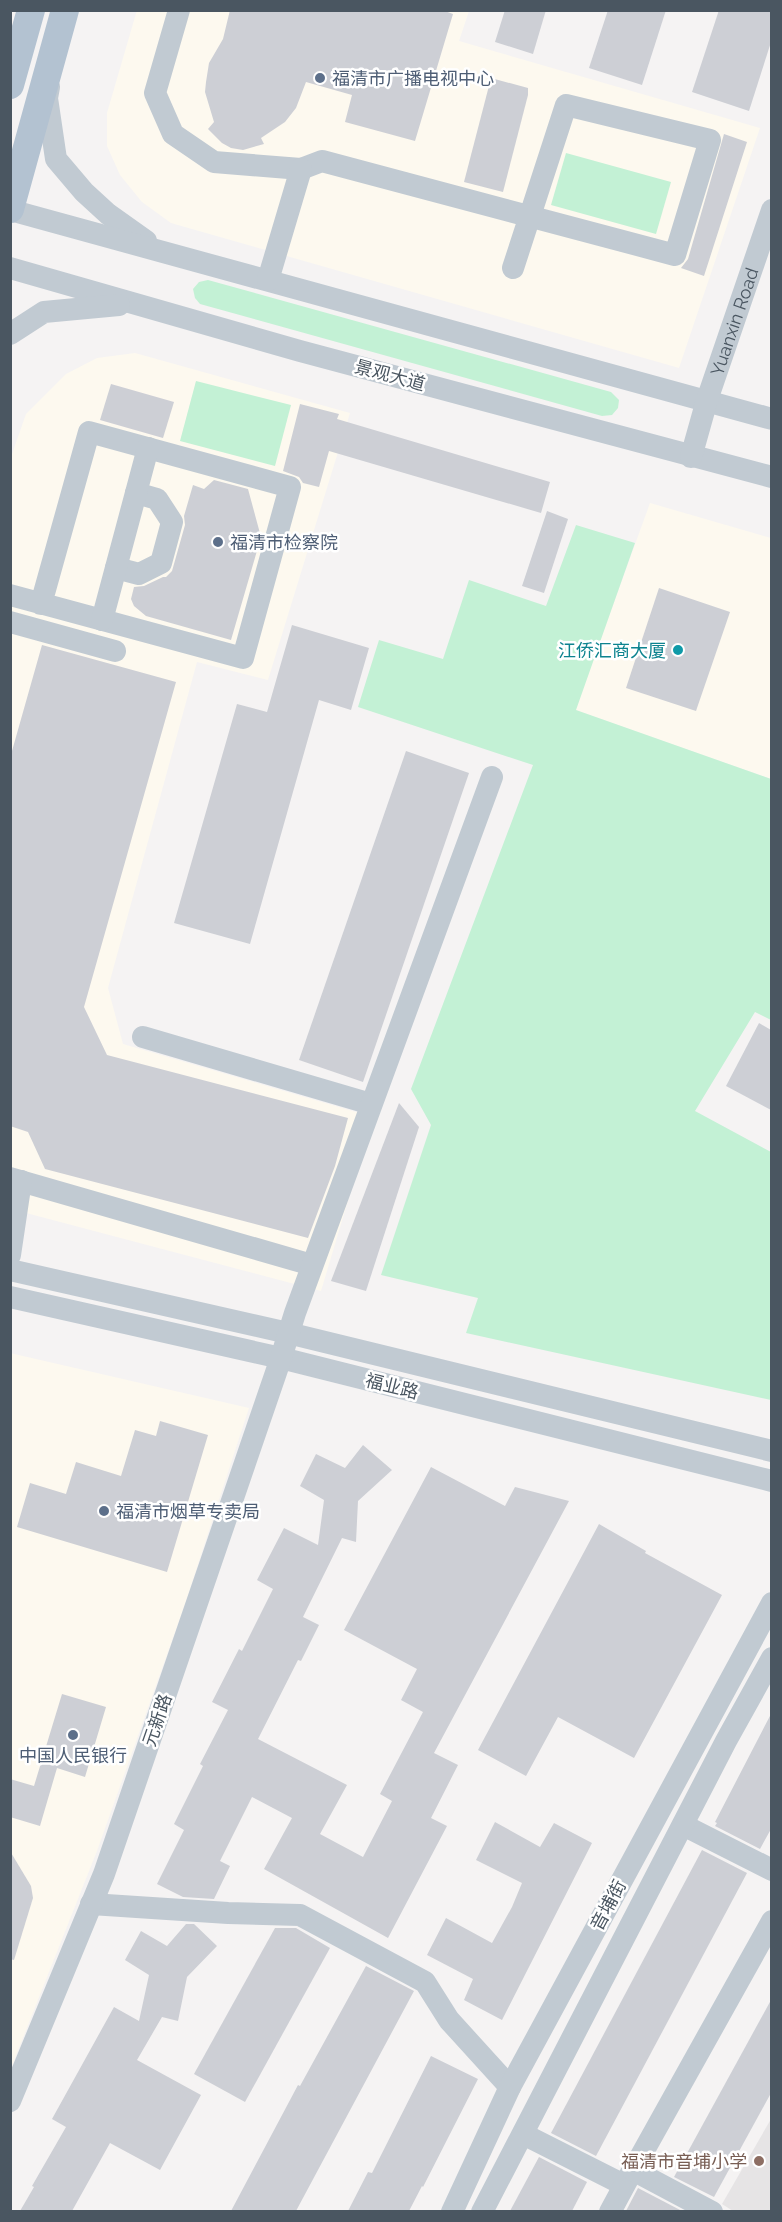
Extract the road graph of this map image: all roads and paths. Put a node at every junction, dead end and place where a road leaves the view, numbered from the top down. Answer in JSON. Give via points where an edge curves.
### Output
{"nodes":[{"id":1,"x":31,"y":10,"type":"edge"},
{"id":2,"x":65,"y":10,"type":"edge"},
{"id":3,"x":179,"y":10,"type":"edge"},
{"id":4,"x":57,"y":39,"type":"junction"},
{"id":5,"x":10,"y":85,"type":"edge"},
{"id":6,"x":301,"y":169,"type":"junction"},
{"id":7,"x":10,"y":209,"type":"edge"},
{"id":8,"x":771,"y":210,"type":"edge"},
{"id":9,"x":530,"y":216,"type":"junction"},
{"id":10,"x":159,"y":250,"type":"junction"},
{"id":11,"x":10,"y":268,"type":"edge"},
{"id":12,"x":513,"y":268,"type":"dead end"},
{"id":13,"x":268,"y":280,"type":"junction"},
{"id":14,"x":142,"y":305,"type":"junction"},
{"id":15,"x":10,"y":334,"type":"edge"},
{"id":16,"x":707,"y":400,"type":"junction"},
{"id":17,"x":771,"y":418,"type":"edge"},
{"id":18,"x":148,"y":448,"type":"junction"},
{"id":19,"x":691,"y":457,"type":"junction"},
{"id":20,"x":771,"y":477,"type":"edge"},
{"id":21,"x":136,"y":493,"type":"junction"},
{"id":22,"x":116,"y":568,"type":"junction"},
{"id":23,"x":10,"y":595,"type":"edge"},
{"id":24,"x":41,"y":603,"type":"junction"},
{"id":25,"x":102,"y":620,"type":"junction"},
{"id":26,"x":10,"y":622,"type":"edge"},
{"id":27,"x":115,"y":651,"type":"dead end"},
{"id":28,"x":492,"y":777,"type":"dead end"},
{"id":29,"x":143,"y":1037,"type":"dead end"},
{"id":30,"x":371,"y":1104,"type":"junction"},
{"id":31,"x":16,"y":1180,"type":"edge"},
{"id":32,"x":10,"y":1255,"type":"edge"},
{"id":33,"x":312,"y":1265,"type":"junction"},
{"id":34,"x":10,"y":1270,"type":"edge"},
{"id":35,"x":10,"y":1297,"type":"edge"},
{"id":36,"x":288,"y":1333,"type":"junction"},
{"id":37,"x":281,"y":1358,"type":"junction"},
{"id":38,"x":771,"y":1451,"type":"edge"},
{"id":39,"x":771,"y":1481,"type":"edge"},
{"id":40,"x":771,"y":1603,"type":"edge"},
{"id":41,"x":771,"y":1658,"type":"edge"},
{"id":42,"x":683,"y":1825,"type":"junction"},
{"id":43,"x":771,"y":1870,"type":"edge"},
{"id":44,"x":91,"y":1904,"type":"junction"},
{"id":45,"x":771,"y":1921,"type":"edge"},
{"id":46,"x":510,"y":2087,"type":"junction"},
{"id":47,"x":10,"y":2101,"type":"edge"},
{"id":48,"x":523,"y":2134,"type":"junction"},
{"id":49,"x":628,"y":2177,"type":"junction"},
{"id":50,"x":452,"y":2211,"type":"edge"},
{"id":51,"x":483,"y":2211,"type":"edge"},
{"id":52,"x":610,"y":2211,"type":"edge"},
{"id":53,"x":709,"y":2211,"type":"edge"}],
"edges":[{"from":1,"to":5,"type":"main road"},
{"from":2,"to":4,"type":"main road"},
{"from":3,"to":6,"type":"street","via":[[155,93],[173,134],[214,162]]},
{"from":4,"to":7,"type":"main road"},
{"from":4,"to":10,"type":"street","via":[[47,98],[56,159],[108,214]]},
{"from":6,"to":9,"type":"street","via":[[322,161]]},
{"from":6,"to":13,"type":"street"},
{"from":7,"to":10,"type":"street"},
{"from":8,"to":16,"type":"street","name":"Yuanxin Road"},
{"from":9,"to":9,"type":"street","via":[[566,105],[710,140],[675,255]]},
{"from":9,"to":12,"type":"street"},
{"from":10,"to":13,"type":"street"},
{"from":11,"to":14,"type":"street","name":"景观大道"},
{"from":13,"to":16,"type":"street"},
{"from":14,"to":15,"type":"street","via":[[45,312]]},
{"from":14,"to":19,"type":"street","name":"景观大道"},
{"from":16,"to":17,"type":"street"},
{"from":16,"to":19,"type":"street","name":"Yuanxin Road"},
{"from":18,"to":21,"type":"street"},
{"from":18,"to":24,"type":"street","via":[[88,432]]},
{"from":18,"to":25,"type":"street","via":[[290,487],[243,658]]},
{"from":19,"to":20,"type":"street","name":"景观大道"},
{"from":21,"to":22,"type":"street"},
{"from":21,"to":22,"type":"street","via":[[157,499],[172,522],[161,563],[139,574]]},
{"from":22,"to":25,"type":"street"},
{"from":23,"to":24,"type":"street"},
{"from":24,"to":25,"type":"street"},
{"from":26,"to":27,"type":"street"},
{"from":28,"to":30,"type":"street","name":"元新路"},
{"from":29,"to":30,"type":"street"},
{"from":30,"to":33,"type":"street","name":"元新路"},
{"from":31,"to":32,"type":"street"},
{"from":31,"to":33,"type":"street"},
{"from":33,"to":36,"type":"street","name":"元新路"},
{"from":34,"to":36,"type":"street","name":"福业路"},
{"from":35,"to":37,"type":"street","name":"福业路"},
{"from":36,"to":37,"type":"street","name":"元新路"},
{"from":36,"to":38,"type":"street","name":"福业路"},
{"from":37,"to":39,"type":"street","name":"福业路"},
{"from":37,"to":44,"type":"street","name":"元新路"},
{"from":40,"to":46,"type":"street","name":"音埔街"},
{"from":41,"to":42,"type":"street","name":"音埔街"},
{"from":42,"to":43,"type":"street"},
{"from":42,"to":48,"type":"street","name":"音埔街"},
{"from":44,"to":46,"type":"street","via":[[300,1915],[425,1982],[448,2020]]},
{"from":44,"to":47,"type":"street","name":"元新路"},
{"from":45,"to":49,"type":"street"},
{"from":46,"to":50,"type":"street","name":"音埔街"},
{"from":48,"to":49,"type":"street"},
{"from":48,"to":51,"type":"street","name":"音埔街"},
{"from":49,"to":52,"type":"street"},
{"from":49,"to":53,"type":"street"}]}
